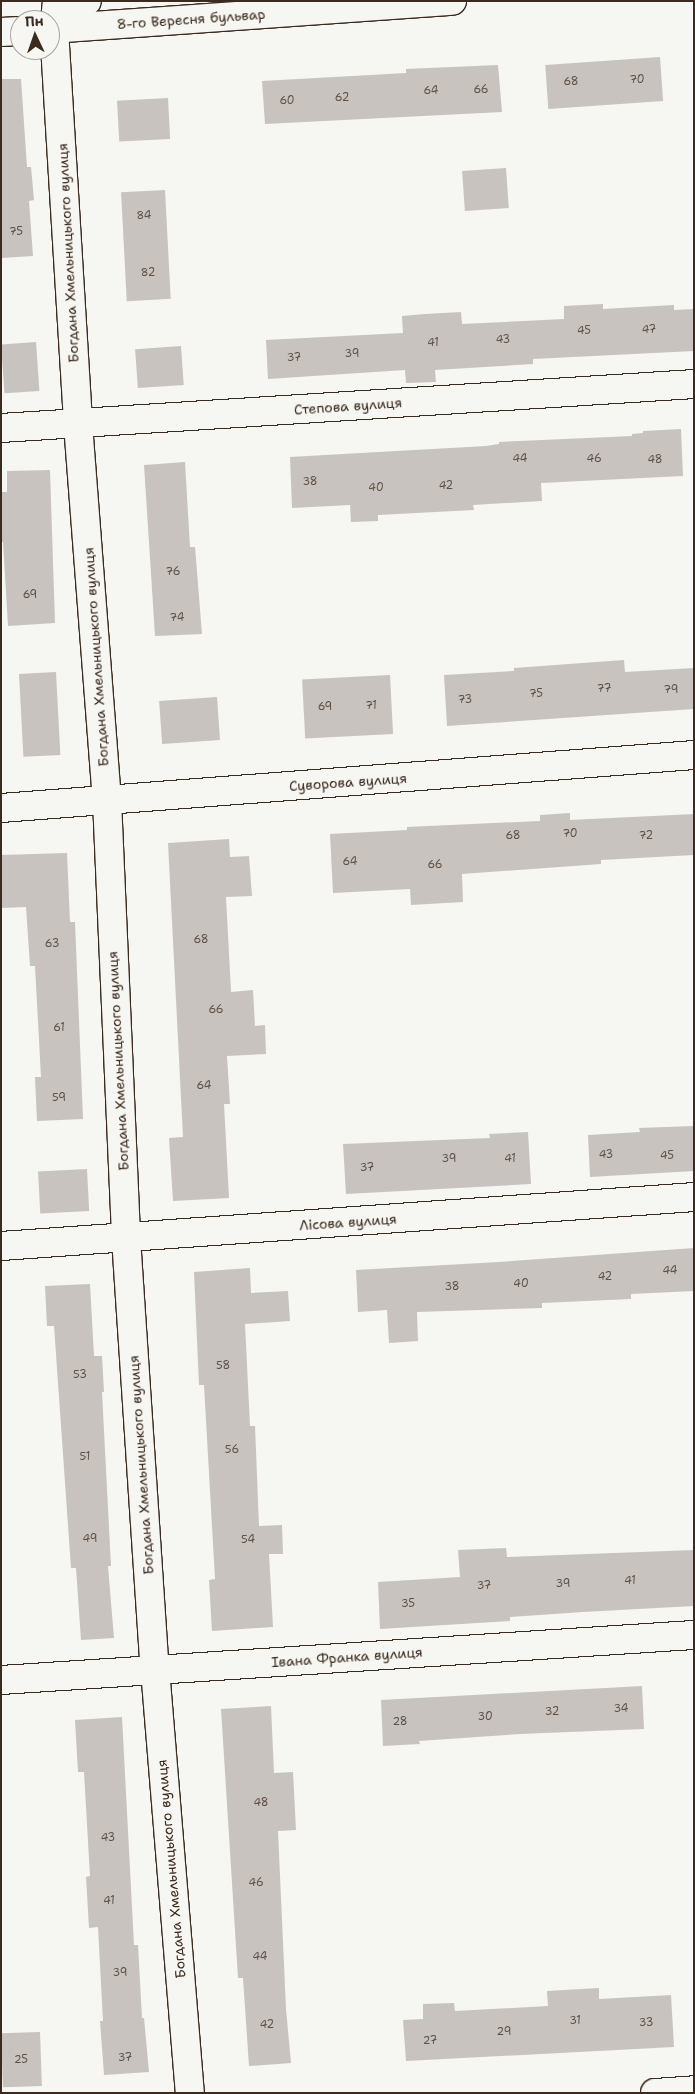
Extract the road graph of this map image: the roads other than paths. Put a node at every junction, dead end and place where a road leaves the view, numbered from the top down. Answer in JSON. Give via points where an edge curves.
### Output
{"nodes":[{"id":1,"x":87,"y":1,"type":"edge"},
{"id":2,"x":452,"y":1,"type":"edge"},
{"id":3,"x":60,"y":23,"type":"edge"},
{"id":4,"x":60,"y":28,"type":"edge"},
{"id":5,"x":54,"y":60,"type":"edge"},
{"id":6,"x":694,"y":384,"type":"edge"},
{"id":7,"x":78,"y":424,"type":"junction"},
{"id":8,"x":1,"y":428,"type":"edge"},
{"id":9,"x":694,"y":755,"type":"edge"},
{"id":10,"x":107,"y":800,"type":"junction"},
{"id":11,"x":1,"y":808,"type":"edge"},
{"id":12,"x":694,"y":1197,"type":"edge"},
{"id":13,"x":126,"y":1238,"type":"junction"},
{"id":14,"x":1,"y":1246,"type":"edge"},
{"id":15,"x":694,"y":1635,"type":"edge"},
{"id":16,"x":155,"y":1669,"type":"junction"},
{"id":17,"x":1,"y":1680,"type":"edge"},
{"id":18,"x":694,"y":2090,"type":"edge"},
{"id":19,"x":190,"y":2093,"type":"edge"},
{"id":20,"x":655,"y":2093,"type":"edge"}],
"edges":[{"from":1,"to":3,"type":"street"},
{"from":2,"to":4,"type":"street","name":"8-го Вересня бульвар"},
{"from":5,"to":7,"type":"street","name":"Богдана Хмельницького вулиця"},
{"from":6,"to":7,"type":"street","name":"Степова вулиця"},
{"from":7,"to":8,"type":"street","name":"Степова вулиця"},
{"from":7,"to":10,"type":"street","name":"Богдана Хмельницького вулиця"},
{"from":9,"to":10,"type":"street","name":"Суворова вулиця"},
{"from":10,"to":11,"type":"street","name":"Суворова вулиця"},
{"from":10,"to":13,"type":"street","name":"Богдана Хмельницького вулиця"},
{"from":12,"to":13,"type":"street","name":"Лісова вулиця"},
{"from":13,"to":14,"type":"street","name":"Лісова вулиця"},
{"from":13,"to":16,"type":"street","name":"Богдана Хмельницького вулиця"},
{"from":15,"to":16,"type":"street","name":"Івана Франка вулиця"},
{"from":16,"to":17,"type":"street","name":"Івана Франка вулиця"},
{"from":16,"to":19,"type":"street","name":"Богдана Хмельницького вулиця"},
{"from":18,"to":20,"type":"street"}]}
